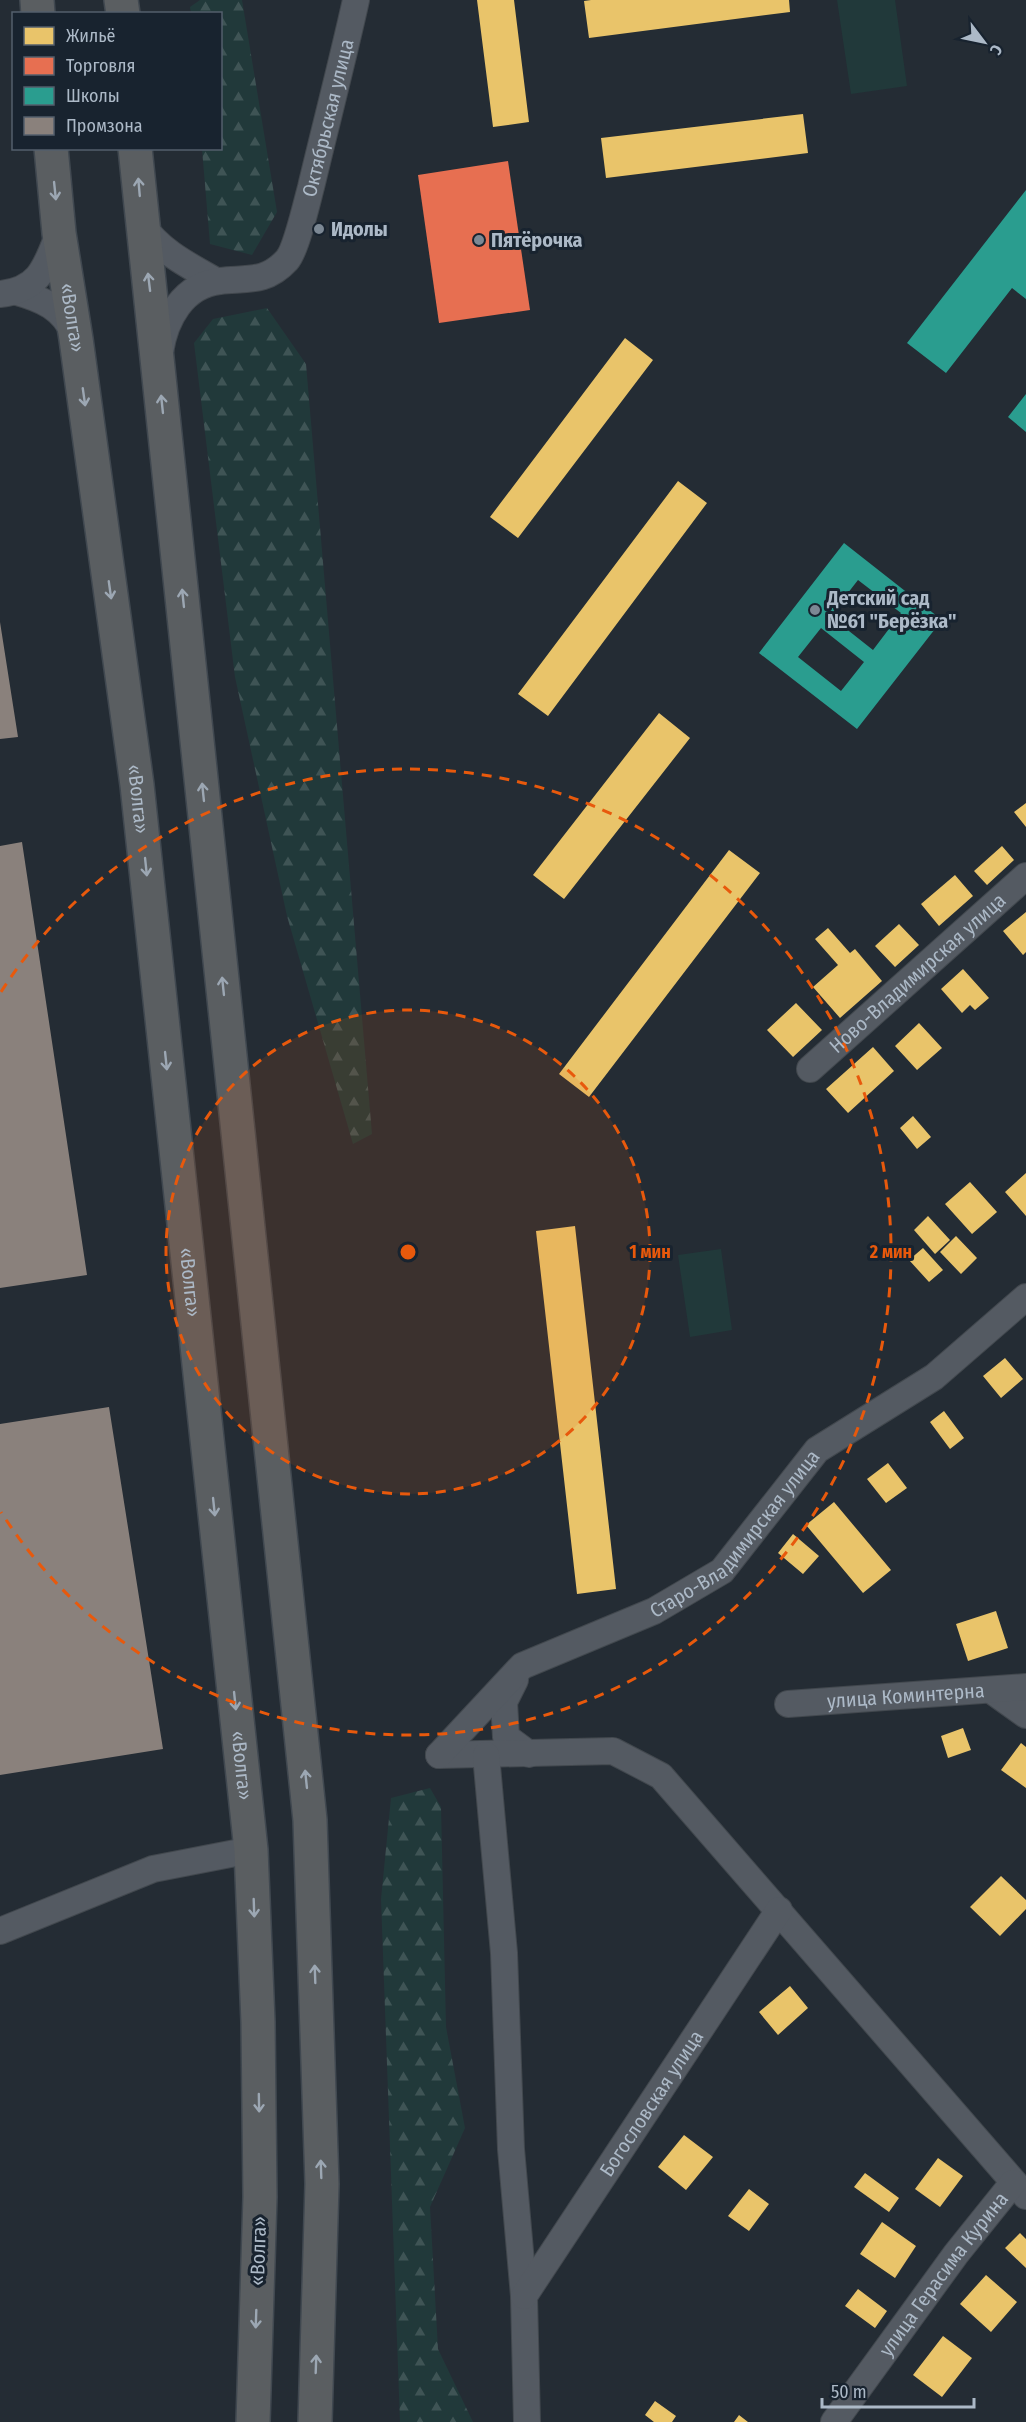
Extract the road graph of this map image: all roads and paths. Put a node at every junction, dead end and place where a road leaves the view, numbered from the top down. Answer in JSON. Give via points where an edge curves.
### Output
{"nodes":[{"id":1,"x":356,"y":0,"type":"edge"},
{"id":2,"x":51,"y":150,"type":"edge"},
{"id":3,"x":135,"y":150,"type":"edge"},
{"id":4,"x":142,"y":225,"type":"junction"},
{"id":5,"x":59,"y":233,"type":"junction"},
{"id":6,"x":216,"y":281,"type":"junction"},
{"id":7,"x":8,"y":293,"type":"edge"},
{"id":8,"x":76,"y":339,"type":"junction"},
{"id":9,"x":158,"y":361,"type":"junction"},
{"id":10,"x":1026,"y":876,"type":"edge"},
{"id":11,"x":810,"y":1070,"type":"dead end"},
{"id":12,"x":1026,"y":1297,"type":"edge"},
{"id":13,"x":522,"y":1666,"type":"junction"},
{"id":14,"x":1026,"y":1687,"type":"edge"},
{"id":15,"x":991,"y":1689,"type":"junction"},
{"id":16,"x":788,"y":1704,"type":"dead end"},
{"id":17,"x":1026,"y":1715,"type":"edge"},
{"id":18,"x":486,"y":1755,"type":"junction"},
{"id":19,"x":529,"y":1755,"type":"junction"},
{"id":20,"x":251,"y":1850,"type":"junction"},
{"id":21,"x":779,"y":1910,"type":"junction"},
{"id":22,"x":0,"y":1932,"type":"edge"},
{"id":23,"x":1019,"y":2189,"type":"edge"},
{"id":24,"x":524,"y":2296,"type":"junction"},
{"id":25,"x":253,"y":2422,"type":"edge"},
{"id":26,"x":315,"y":2422,"type":"edge"},
{"id":27,"x":527,"y":2422,"type":"edge"},
{"id":28,"x":834,"y":2422,"type":"edge"}],
"edges":[{"from":1,"to":6,"type":"street","name":"Октябрьская улица","via":[[307,210],[288,259],[265,277]]},
{"from":2,"to":5,"type":"highway","name":"«Волга»","one_way":true},
{"from":4,"to":3,"type":"highway","one_way":true},
{"from":4,"to":6,"type":"street","via":[[164,250]]},
{"from":9,"to":4,"type":"highway","one_way":true},
{"from":5,"to":7,"type":"street","via":[[43,270],[31,285]]},
{"from":5,"to":8,"type":"highway","name":"«Волга»"},
{"from":6,"to":9,"type":"street","name":"Октябрьская улица","via":[[189,291],[178,304],[162,334]]},
{"from":7,"to":8,"type":"street","via":[[54,307],[69,322]]},
{"from":8,"to":20,"type":"highway","name":"«Волга»","one_way":true,"via":[[137,785]]},
{"from":26,"to":9,"type":"highway","one_way":true,"via":[[322,2184],[310,1820]]},
{"from":10,"to":11,"type":"street","name":"Ново-Владимирская улица"},
{"from":12,"to":13,"type":"street","name":"Старо-Владимирская улица","via":[[934,1377],[817,1450],[722,1571],[654,1611]]},
{"from":13,"to":18,"type":"street","name":"Старо-Владимирская улица","via":[[439,1755]]},
{"from":13,"to":19,"type":"street","via":[[504,1702],[506,1737]]},
{"from":14,"to":15,"type":"street","name":"улица Коминтерна"},
{"from":15,"to":16,"type":"street","name":"улица Коминтерна"},
{"from":15,"to":17,"type":"street"},
{"from":18,"to":19,"type":"street"},
{"from":18,"to":24,"type":"street","via":[[504,1953],[511,2149]]},
{"from":19,"to":21,"type":"street","via":[[613,1751],[661,1776]]},
{"from":20,"to":22,"type":"street","via":[[153,1869]]},
{"from":20,"to":25,"type":"highway","name":"«Волга»","one_way":true,"via":[[260,2197]]},
{"from":21,"to":23,"type":"street"},
{"from":21,"to":24,"type":"street","name":"Богословская улица"},
{"from":23,"to":28,"type":"street","name":"улица Герасима Курина","via":[[956,2254]]},
{"from":24,"to":27,"type":"street"}]}
